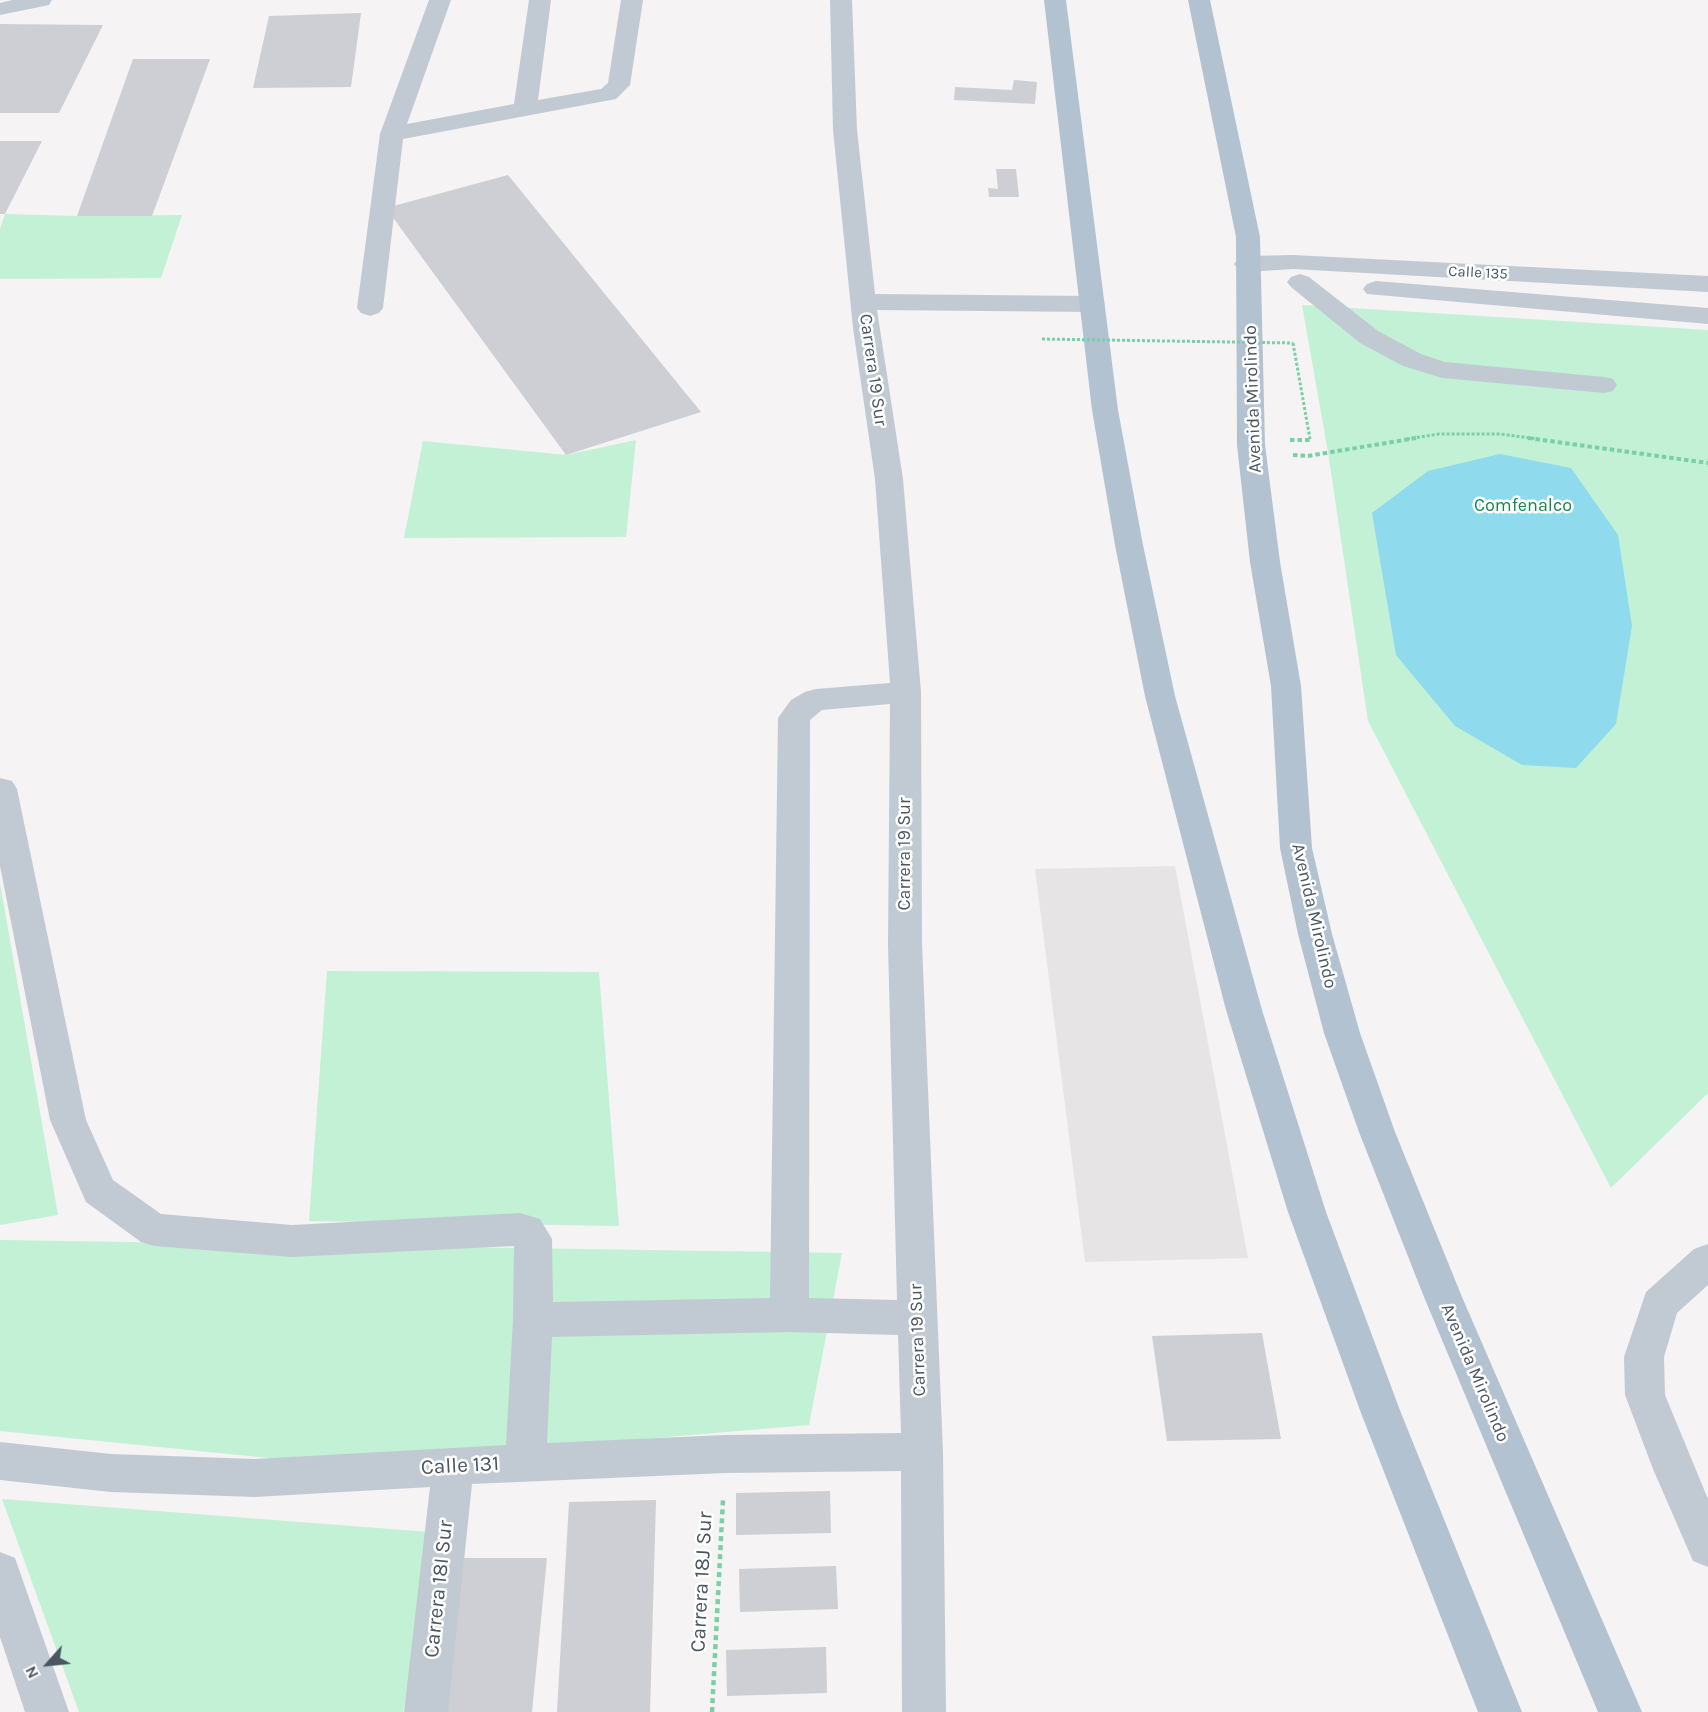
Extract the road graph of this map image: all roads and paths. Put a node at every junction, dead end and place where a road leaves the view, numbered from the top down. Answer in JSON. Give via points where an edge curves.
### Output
{"nodes":[{"id":1,"x":41,"y":0,"type":"edge"},
{"id":2,"x":440,"y":0,"type":"edge"},
{"id":3,"x":540,"y":0,"type":"edge"},
{"id":4,"x":632,"y":0,"type":"edge"},
{"id":5,"x":841,"y":0,"type":"edge"},
{"id":6,"x":1055,"y":0,"type":"edge"},
{"id":7,"x":1199,"y":0,"type":"edge"},
{"id":8,"x":0,"y":9,"type":"edge"},
{"id":9,"x":525,"y":110,"type":"junction"},
{"id":10,"x":392,"y":134,"type":"junction"},
{"id":11,"x":1247,"y":264,"type":"junction"},
{"id":12,"x":1296,"y":272,"type":"junction"},
{"id":13,"x":1708,"y":284,"type":"edge"},
{"id":14,"x":864,"y":302,"type":"junction"},
{"id":15,"x":1092,"y":304,"type":"junction"},
{"id":16,"x":370,"y":308,"type":"dead end"},
{"id":17,"x":1708,"y":316,"type":"edge"},
{"id":18,"x":1042,"y":339,"type":"dead end"},
{"id":19,"x":1604,"y":386,"type":"dead end"},
{"id":20,"x":1310,"y":440,"type":"dead end"},
{"id":21,"x":1308,"y":456,"type":"dead end"},
{"id":22,"x":1708,"y":464,"type":"edge"},
{"id":23,"x":906,"y":692,"type":"junction"},
{"id":24,"x":1,"y":789,"type":"edge"},
{"id":25,"x":1708,"y":1261,"type":"edge"},
{"id":26,"x":789,"y":1315,"type":"junction"},
{"id":27,"x":917,"y":1318,"type":"junction"},
{"id":28,"x":533,"y":1320,"type":"junction"},
{"id":29,"x":922,"y":1452,"type":"junction"},
{"id":30,"x":725,"y":1454,"type":"junction"},
{"id":31,"x":0,"y":1461,"type":"edge"},
{"id":32,"x":525,"y":1462,"type":"junction"},
{"id":33,"x":453,"y":1466,"type":"junction"},
{"id":34,"x":1708,"y":1547,"type":"edge"},
{"id":35,"x":0,"y":1572,"type":"edge"},
{"id":36,"x":46,"y":1712,"type":"edge"},
{"id":37,"x":426,"y":1712,"type":"edge"},
{"id":38,"x":712,"y":1712,"type":"edge"},
{"id":39,"x":924,"y":1712,"type":"edge"},
{"id":40,"x":1500,"y":1712,"type":"edge"},
{"id":41,"x":1620,"y":1712,"type":"edge"}],
"edges":[{"from":1,"to":8,"type":"street"},
{"from":2,"to":10,"type":"street"},
{"from":3,"to":9,"type":"street"},
{"from":4,"to":9,"type":"street","via":[[619,85],[608,94]]},
{"from":5,"to":14,"type":"street","name":"Carrera 19 Sur","via":[[845,130]]},
{"from":6,"to":15,"type":"main road"},
{"from":7,"to":11,"type":"main road","name":"Avenida Mirolindo","via":[[1248,237]]},
{"from":9,"to":10,"type":"street"},
{"from":10,"to":16,"type":"street"},
{"from":11,"to":12,"type":"street","name":"Calle 135"},
{"from":11,"to":41,"type":"main road","name":"Avenida Mirolindo","via":[[1251,445],[1286,686],[1296,848],[1315,934],[1342,1033],[1377,1132]]},
{"from":12,"to":13,"type":"street","name":"Calle 135"},
{"from":12,"to":17,"type":"street"},
{"from":12,"to":19,"type":"street","via":[[1369,337],[1412,360],[1442,370]]},
{"from":14,"to":15,"type":"street"},
{"from":14,"to":23,"type":"street","name":"Carrera 19 Sur","via":[[889,479]]},
{"from":15,"to":40,"type":"main road","via":[[1105,410],[1160,696],[1244,1010],[1315,1234],[1381,1413]]},
{"from":18,"to":20,"type":"path","bridge":true,"via":[[1293,343]]},
{"from":21,"to":22,"type":"path","via":[[1439,434],[1500,434]]},
{"from":23,"to":26,"type":"street","via":[[816,700],[794,718]]},
{"from":23,"to":27,"type":"street","name":"Carrera 19 Sur","via":[[905,944]]},
{"from":24,"to":28,"type":"street","via":[[68,1120],[99,1191],[154,1230],[292,1241],[527,1231],[533,1239]]},
{"from":25,"to":34,"type":"street","via":[[1659,1304],[1644,1357],[1645,1395]]},
{"from":26,"to":27,"type":"street"},
{"from":26,"to":28,"type":"street"},
{"from":27,"to":29,"type":"street","name":"Carrera 19 Sur"},
{"from":28,"to":32,"type":"street"},
{"from":29,"to":30,"type":"street","name":"Calle 131"},
{"from":29,"to":39,"type":"street","name":"Carrera 19 Sur"},
{"from":30,"to":32,"type":"street","name":"Calle 131"},
{"from":30,"to":38,"type":"path","name":"Carrera 18J Sur"},
{"from":31,"to":33,"type":"street","name":"Calle 131","via":[[111,1473],[255,1478]]},
{"from":32,"to":33,"type":"street","name":"Calle 131"},
{"from":33,"to":37,"type":"street","name":"Carrera 18I Sur"},
{"from":35,"to":36,"type":"street"}]}
